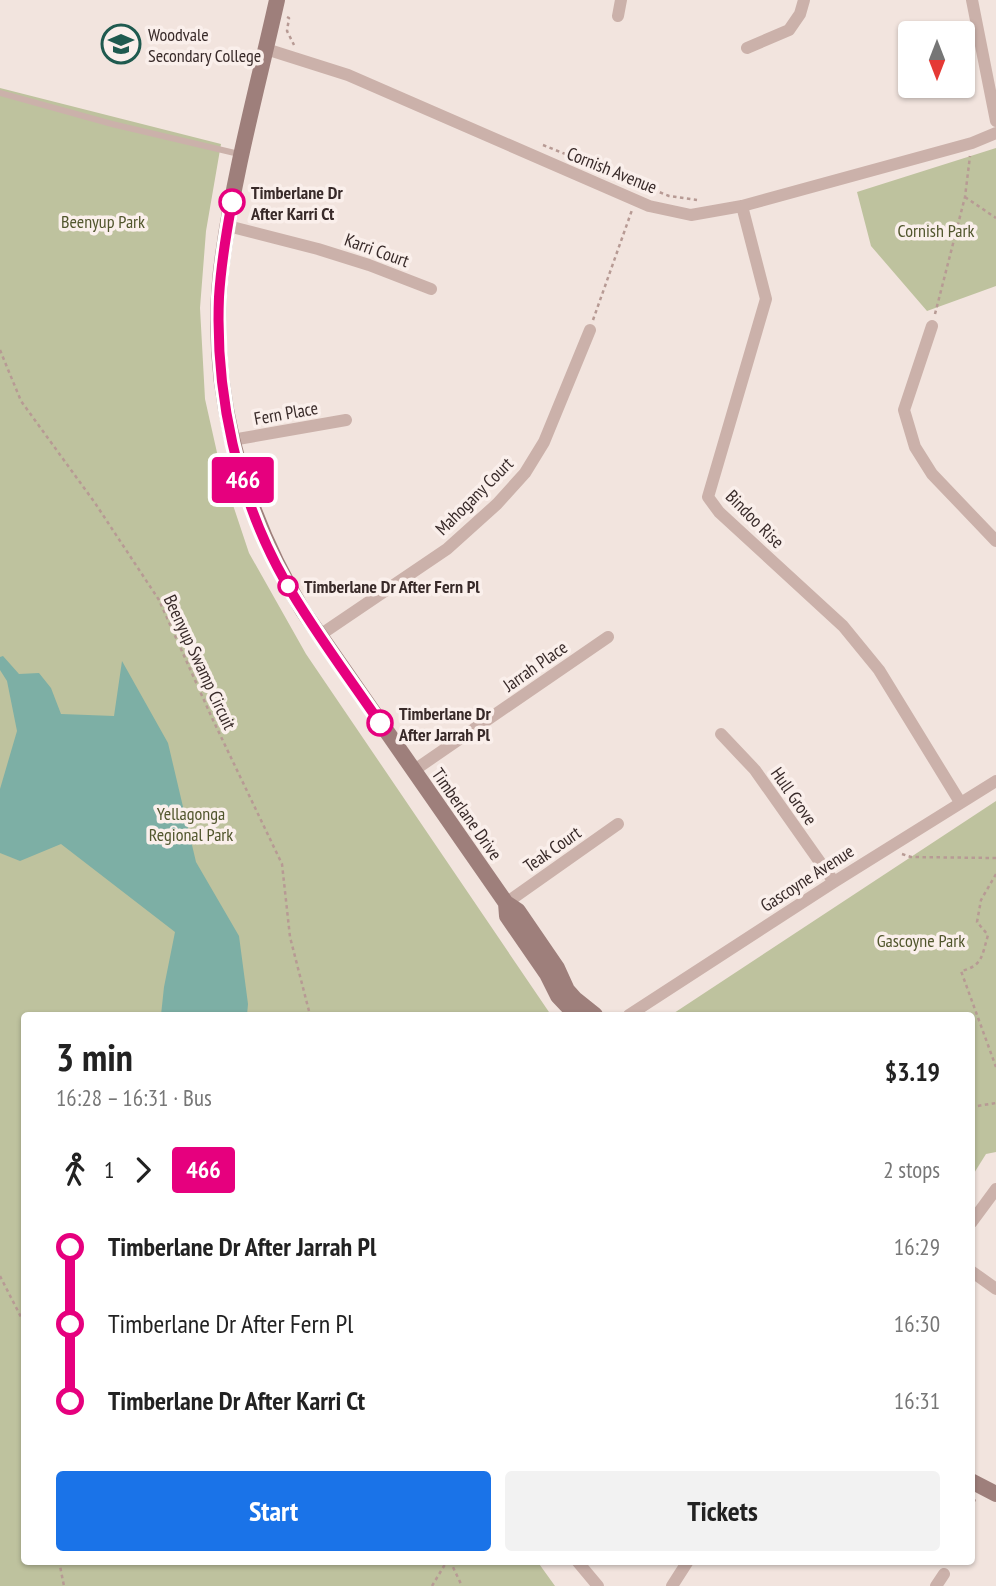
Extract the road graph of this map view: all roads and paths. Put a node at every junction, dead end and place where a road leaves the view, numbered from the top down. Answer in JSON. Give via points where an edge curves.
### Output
{"nodes":[{"id":1,"x":621,"y":0,"type":"edge"},
{"id":2,"x":804,"y":0,"type":"edge"},
{"id":3,"x":972,"y":0,"type":"edge"},
{"id":4,"x":275,"y":8,"type":"edge"},
{"id":5,"x":618,"y":16,"type":"dead end"},
{"id":6,"x":295,"y":47,"type":"dead end"},
{"id":7,"x":747,"y":48,"type":"dead end"},
{"id":8,"x":267,"y":49,"type":"junction"},
{"id":9,"x":0,"y":93,"type":"edge"},
{"id":10,"x":996,"y":121,"type":"edge"},
{"id":11,"x":996,"y":133,"type":"edge"},
{"id":12,"x":537,"y":142,"type":"dead end"},
{"id":13,"x":972,"y":143,"type":"junction"},
{"id":14,"x":241,"y":155,"type":"junction"},
{"id":15,"x":965,"y":197,"type":"junction"},
{"id":16,"x":635,"y":200,"type":"junction"},
{"id":17,"x":695,"y":200,"type":"dead end"},
{"id":18,"x":743,"y":206,"type":"junction"},
{"id":19,"x":996,"y":218,"type":"edge"},
{"id":20,"x":228,"y":226,"type":"junction"},
{"id":21,"x":431,"y":289,"type":"dead end"},
{"id":22,"x":932,"y":326,"type":"joint"},
{"id":23,"x":590,"y":330,"type":"joint"},
{"id":24,"x":0,"y":350,"type":"edge"},
{"id":25,"x":346,"y":420,"type":"dead end"},
{"id":26,"x":232,"y":440,"type":"junction"},
{"id":27,"x":996,"y":541,"type":"edge"},
{"id":28,"x":320,"y":635,"type":"junction"},
{"id":29,"x":608,"y":637,"type":"dead end"},
{"id":30,"x":721,"y":734,"type":"dead end"},
{"id":31,"x":414,"y":771,"type":"junction"},
{"id":32,"x":996,"y":781,"type":"edge"},
{"id":33,"x":960,"y":802,"type":"junction"},
{"id":34,"x":618,"y":824,"type":"dead end"},
{"id":35,"x":893,"y":845,"type":"junction"},
{"id":36,"x":996,"y":858,"type":"edge"},
{"id":37,"x":996,"y":874,"type":"edge"},
{"id":38,"x":834,"y":881,"type":"junction"},
{"id":39,"x":506,"y":903,"type":"junction"},
{"id":40,"x":309,"y":1012,"type":"edge"},
{"id":41,"x":573,"y":1012,"type":"edge"},
{"id":42,"x":591,"y":1012,"type":"edge"},
{"id":43,"x":637,"y":1012,"type":"edge"},
{"id":44,"x":996,"y":1067,"type":"edge"},
{"id":45,"x":996,"y":1103,"type":"edge"},
{"id":46,"x":975,"y":1106,"type":"edge"},
{"id":47,"x":996,"y":1189,"type":"edge"},
{"id":48,"x":975,"y":1218,"type":"edge"},
{"id":49,"x":975,"y":1274,"type":"edge"},
{"id":50,"x":0,"y":1276,"type":"edge"},
{"id":51,"x":996,"y":1289,"type":"edge"},
{"id":52,"x":21,"y":1317,"type":"edge"},
{"id":53,"x":975,"y":1483,"type":"edge"},
{"id":54,"x":996,"y":1494,"type":"edge"},
{"id":55,"x":60,"y":1565,"type":"edge"},
{"id":56,"x":445,"y":1565,"type":"edge"},
{"id":57,"x":450,"y":1565,"type":"edge"},
{"id":58,"x":580,"y":1565,"type":"edge"},
{"id":59,"x":685,"y":1565,"type":"edge"},
{"id":60,"x":944,"y":1574,"type":"dead end"},
{"id":61,"x":64,"y":1586,"type":"edge"},
{"id":62,"x":432,"y":1586,"type":"edge"},
{"id":63,"x":462,"y":1586,"type":"edge"},
{"id":64,"x":598,"y":1586,"type":"edge"},
{"id":65,"x":672,"y":1586,"type":"edge"},
{"id":66,"x":936,"y":1586,"type":"edge"}],
"edges":[{"from":1,"to":5,"type":"street"},
{"from":2,"to":7,"type":"street","via":[[789,30]]},
{"from":3,"to":10,"type":"street"},
{"from":4,"to":6,"type":"path","via":[[289,18],[286,32]]},
{"from":4,"to":8,"type":"street","name":"Timberlane Drive"},
{"from":8,"to":14,"type":"street","name":"Timberlane Drive"},
{"from":8,"to":16,"type":"street","name":"Cornish Avenue","via":[[348,75]]},
{"from":9,"to":14,"type":"lane"},
{"from":11,"to":13,"type":"street","name":"Cornish Avenue"},
{"from":12,"to":17,"type":"path","via":[[669,196]]},
{"from":13,"to":15,"type":"path"},
{"from":13,"to":18,"type":"street","name":"Cornish Avenue"},
{"from":14,"to":20,"type":"street","name":"Timberlane Drive"},
{"from":15,"to":19,"type":"path"},
{"from":15,"to":22,"type":"path"},
{"from":16,"to":18,"type":"street","name":"Cornish Avenue","via":[[691,215]]},
{"from":16,"to":23,"type":"path"},
{"from":18,"to":33,"type":"street","name":"Bindoo Rise","via":[[766,299],[708,496],[719,512],[844,626],[879,670]]},
{"from":20,"to":21,"type":"street","name":"Karri Court","via":[[318,249]]},
{"from":20,"to":26,"type":"street","name":"Timberlane Drive","via":[[219,332]]},
{"from":22,"to":27,"type":"street","via":[[904,410],[915,447],[932,474]]},
{"from":23,"to":28,"type":"street","name":"Mahogany Court","via":[[544,442],[525,473],[447,549]]},
{"from":24,"to":40,"type":"path","name":"Beenyup Swamp Circuit","via":[[21,401],[159,600],[282,864],[290,937]]},
{"from":25,"to":26,"type":"street","name":"Fern Place"},
{"from":26,"to":28,"type":"street","name":"Timberlane Drive","via":[[266,541],[283,578]]},
{"from":28,"to":31,"type":"street","name":"Timberlane Drive"},
{"from":29,"to":31,"type":"street","name":"Jarrah Place"},
{"from":30,"to":38,"type":"street","name":"Hull Grove","via":[[755,770]]},
{"from":31,"to":39,"type":"street","name":"Timberlane Drive"},
{"from":32,"to":33,"type":"street","name":"Gascoyne Avenue"},
{"from":33,"to":35,"type":"street","name":"Gascoyne Avenue"},
{"from":34,"to":39,"type":"street","name":"Teak Court"},
{"from":35,"to":36,"type":"path","via":[[911,857]]},
{"from":35,"to":38,"type":"street","name":"Gascoyne Avenue"},
{"from":37,"to":44,"type":"path","via":[[981,900],[977,922],[988,935],[980,962],[961,971]]},
{"from":38,"to":43,"type":"street","name":"Gascoyne Avenue"},
{"from":39,"to":41,"type":"street","name":"Timberlane Drive","via":[[507,916]]},
{"from":39,"to":42,"type":"street","name":"Timberlane Drive","via":[[517,911],[557,968],[567,990]]},
{"from":45,"to":46,"type":"path"},
{"from":47,"to":48,"type":"street"},
{"from":49,"to":51,"type":"street"},
{"from":50,"to":52,"type":"path"},
{"from":53,"to":54,"type":"street"},
{"from":55,"to":61,"type":"path"},
{"from":56,"to":62,"type":"path"},
{"from":57,"to":63,"type":"path"},
{"from":58,"to":64,"type":"street"},
{"from":59,"to":65,"type":"street"},
{"from":60,"to":66,"type":"street"}]}
